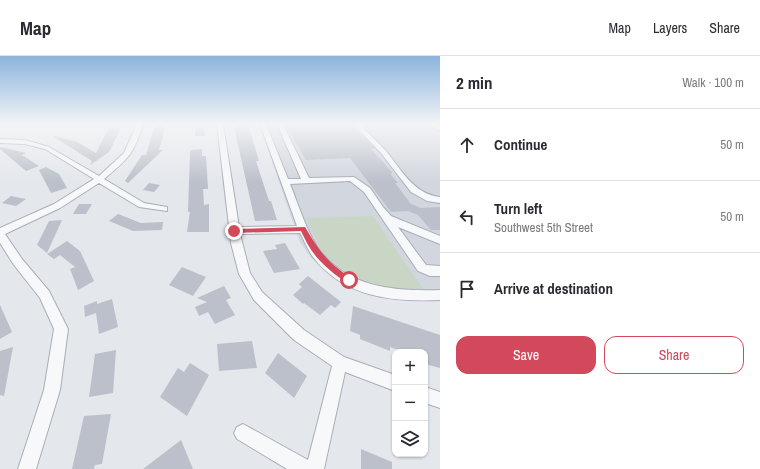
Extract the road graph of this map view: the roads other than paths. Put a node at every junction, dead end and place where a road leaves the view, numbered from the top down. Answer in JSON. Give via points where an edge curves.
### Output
{"nodes":[{"id":1,"x":30,"y":143,"type":"edge"},
{"id":2,"x":132,"y":143,"type":"edge"},
{"id":3,"x":223,"y":143,"type":"edge"},
{"id":4,"x":270,"y":143,"type":"edge"},
{"id":5,"x":289,"y":143,"type":"edge"},
{"id":6,"x":375,"y":143,"type":"edge"},
{"id":7,"x":99,"y":180,"type":"junction"},
{"id":8,"x":306,"y":181,"type":"junction"},
{"id":9,"x":284,"y":182,"type":"junction"},
{"id":10,"x":440,"y":200,"type":"edge"},
{"id":11,"x":164,"y":209,"type":"dead end"},
{"id":12,"x":384,"y":215,"type":"junction"},
{"id":13,"x":303,"y":228,"type":"junction"},
{"id":14,"x":234,"y":231,"type":"junction"},
{"id":15,"x":0,"y":232,"type":"edge"},
{"id":16,"x":0,"y":235,"type":"edge"},
{"id":17,"x":440,"y":240,"type":"edge"},
{"id":18,"x":440,"y":271,"type":"edge"},
{"id":19,"x":440,"y":295,"type":"edge"},
{"id":20,"x":340,"y":363,"type":"junction"},
{"id":21,"x":392,"y":382,"type":"edge"},
{"id":22,"x":428,"y":395,"type":"edge"},
{"id":23,"x":440,"y":400,"type":"edge"},
{"id":24,"x":243,"y":433,"type":"dead end"},
{"id":25,"x":27,"y":469,"type":"edge"},
{"id":26,"x":305,"y":469,"type":"edge"},
{"id":27,"x":315,"y":469,"type":"edge"}],
"edges":[{"from":1,"to":7,"type":"street","via":[[47,148]]},
{"from":2,"to":7,"type":"street","via":[[122,160]]},
{"from":3,"to":14,"type":"street"},
{"from":4,"to":9,"type":"street"},
{"from":5,"to":8,"type":"street"},
{"from":6,"to":10,"type":"street","via":[[409,185],[422,196],[433,201]]},
{"from":7,"to":11,"type":"street","via":[[142,205]]},
{"from":7,"to":15,"type":"street","via":[[38,217]]},
{"from":8,"to":9,"type":"street"},
{"from":8,"to":12,"type":"street","via":[[351,180],[360,183],[369,191]]},
{"from":9,"to":13,"type":"street"},
{"from":12,"to":17,"type":"street"},
{"from":12,"to":18,"type":"street","via":[[422,268]]},
{"from":13,"to":14,"type":"street"},
{"from":13,"to":19,"type":"street","via":[[317,254],[334,270],[369,290],[404,296]]},
{"from":14,"to":20,"type":"street","via":[[245,274],[258,296],[299,335]]},
{"from":16,"to":25,"type":"street","via":[[45,296],[61,329],[52,390]]},
{"from":20,"to":21,"type":"street"},
{"from":20,"to":27,"type":"street"},
{"from":22,"to":23,"type":"street"},
{"from":24,"to":26,"type":"street"}]}
